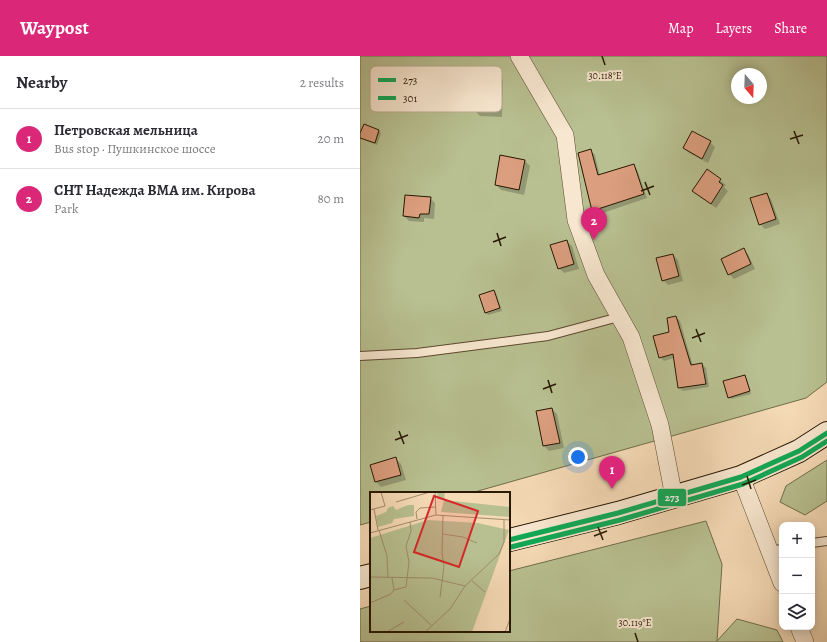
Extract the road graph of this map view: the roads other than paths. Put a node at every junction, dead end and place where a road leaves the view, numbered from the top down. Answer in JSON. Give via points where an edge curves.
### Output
{"nodes":[{"id":1,"x":519,"y":56,"type":"edge"},
{"id":2,"x":619,"y":317,"type":"junction"},
{"id":3,"x":360,"y":356,"type":"edge"},
{"id":4,"x":827,"y":434,"type":"edge"},
{"id":5,"x":741,"y":476,"type":"junction"},
{"id":6,"x":674,"y":497,"type":"junction"},
{"id":7,"x":510,"y":540,"type":"edge"},
{"id":8,"x":827,"y":541,"type":"edge"},
{"id":9,"x":815,"y":543,"type":"edge"},
{"id":10,"x":776,"y":550,"type":"edge"},
{"id":11,"x":779,"y":566,"type":"edge"},
{"id":12,"x":370,"y":575,"type":"edge"},
{"id":13,"x":360,"y":578,"type":"edge"},
{"id":14,"x":800,"y":630,"type":"edge"},
{"id":15,"x":805,"y":642,"type":"edge"}],
"edges":[{"from":1,"to":2,"type":"street","via":[[565,135],[576,220],[596,275]]},
{"from":2,"to":3,"type":"lane","via":[[548,336],[417,353]]},
{"from":2,"to":6,"type":"street","via":[[631,337],[660,425]]},
{"from":4,"to":5,"type":"main road","via":[[799,451]]},
{"from":5,"to":6,"type":"main road"},
{"from":5,"to":10,"type":"street"},
{"from":6,"to":7,"type":"main road"},
{"from":8,"to":9,"type":"lane"},
{"from":10,"to":11,"type":"street"},
{"from":12,"to":13,"type":"main road"},
{"from":14,"to":15,"type":"street"}]}
